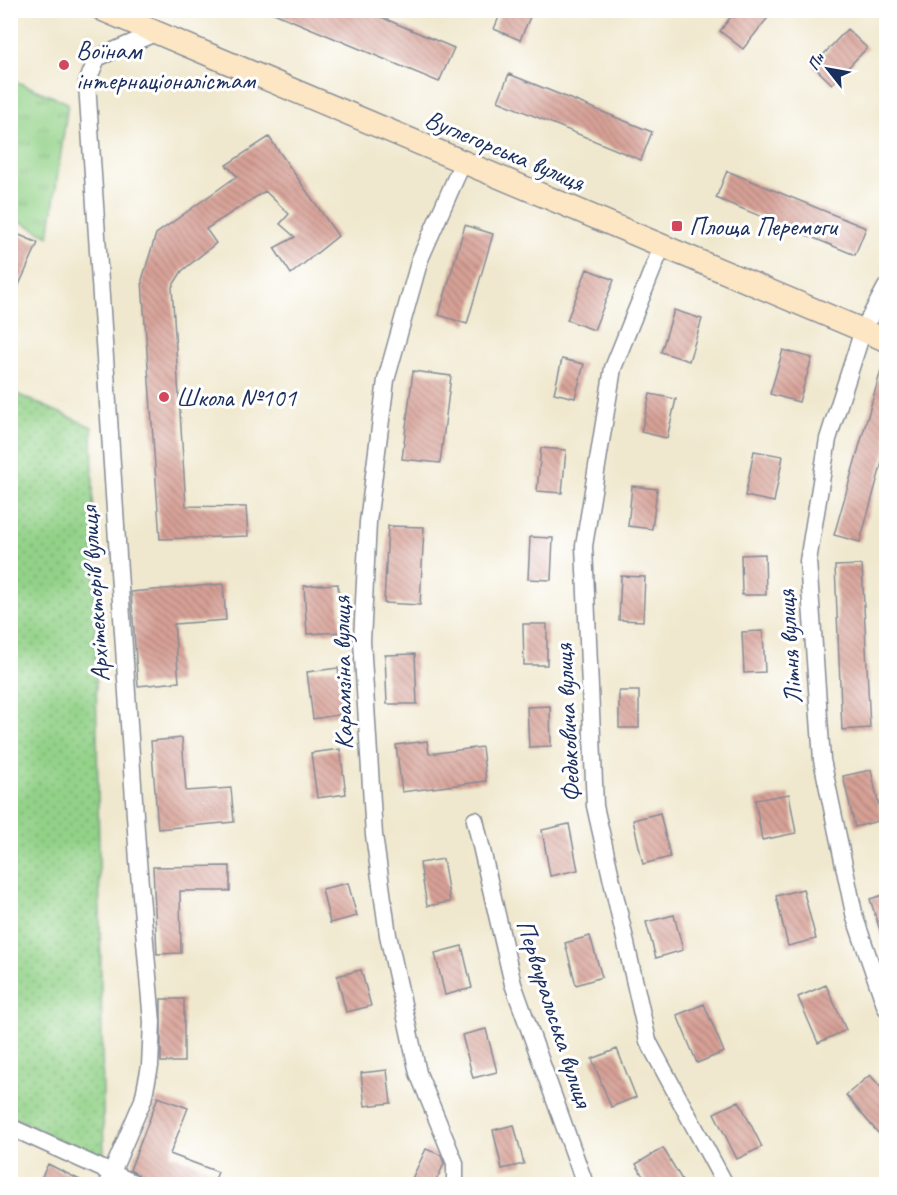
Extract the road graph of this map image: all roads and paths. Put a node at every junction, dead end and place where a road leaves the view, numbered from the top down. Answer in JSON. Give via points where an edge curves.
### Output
{"nodes":[{"id":1,"x":103,"y":10,"type":"edge"},
{"id":2,"x":155,"y":33,"type":"junction"},
{"id":3,"x":462,"y":164,"type":"junction"},
{"id":4,"x":662,"y":246,"type":"junction"},
{"id":5,"x":886,"y":287,"type":"edge"},
{"id":6,"x":863,"y":330,"type":"junction"},
{"id":7,"x":886,"y":340,"type":"edge"},
{"id":8,"x":475,"y":820,"type":"dead end"},
{"id":9,"x":886,"y":1008,"type":"edge"},
{"id":10,"x":10,"y":1127,"type":"edge"},
{"id":11,"x":110,"y":1179,"type":"edge"},
{"id":12,"x":136,"y":1185,"type":"edge"},
{"id":13,"x":455,"y":1185,"type":"edge"},
{"id":14,"x":585,"y":1185,"type":"edge"},
{"id":15,"x":725,"y":1185,"type":"edge"}],
"edges":[{"from":1,"to":2,"type":"main road","name":"Вуглегорська вулиця"},
{"from":2,"to":3,"type":"main road","name":"Вуглегорська вулиця"},
{"from":2,"to":11,"type":"street","name":"Архітекторів вулиця","via":[[97,58],[87,83],[137,849],[152,1022],[150,1066],[143,1100]]},
{"from":3,"to":4,"type":"main road","name":"Вуглегорська вулиця"},
{"from":3,"to":13,"type":"street","name":"Карамзіна вулиця","via":[[420,259],[386,380],[368,522],[363,641],[374,836],[388,935],[418,1073],[455,1163]]},
{"from":4,"to":6,"type":"main road","name":"Вуглегорська вулиця"},
{"from":4,"to":15,"type":"street","name":"Федьковича вулиця","via":[[613,368],[584,546],[595,806],[648,1041]]},
{"from":5,"to":6,"type":"street","name":"Літня вулиця"},
{"from":6,"to":7,"type":"main road","name":"Вуглегорська вулиця"},
{"from":6,"to":9,"type":"street","name":"Літня вулиця","via":[[828,439],[808,561],[822,760],[855,918]]},
{"from":8,"to":14,"type":"street","name":"Первоуральська вулиця","via":[[513,984]]},
{"from":10,"to":11,"type":"street"},
{"from":11,"to":12,"type":"street"}]}
